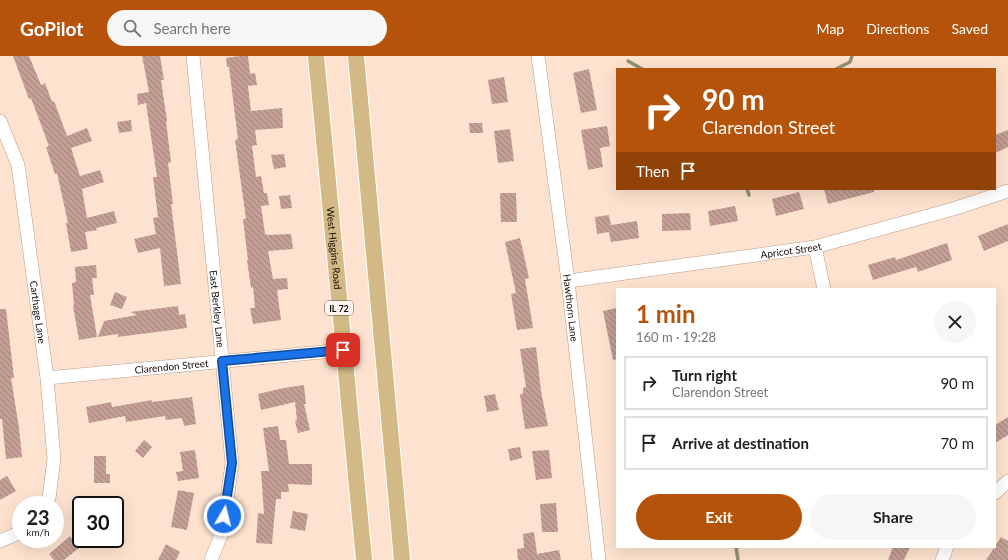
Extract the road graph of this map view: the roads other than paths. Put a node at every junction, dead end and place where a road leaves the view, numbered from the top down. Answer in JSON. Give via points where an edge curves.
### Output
{"nodes":[{"id":1,"x":193,"y":56,"type":"edge"},
{"id":2,"x":316,"y":56,"type":"edge"},
{"id":3,"x":356,"y":56,"type":"edge"},
{"id":4,"x":538,"y":56,"type":"edge"},
{"id":5,"x":0,"y":121,"type":"edge"},
{"id":6,"x":1008,"y":190,"type":"edge"},
{"id":7,"x":815,"y":247,"type":"junction"},
{"id":8,"x":568,"y":281,"type":"junction"},
{"id":9,"x":824,"y":288,"type":"edge"},
{"id":10,"x":343,"y":350,"type":"junction"},
{"id":11,"x":222,"y":361,"type":"junction"},
{"id":12,"x":47,"y":378,"type":"junction"},
{"id":13,"x":1008,"y":481,"type":"edge"},
{"id":14,"x":996,"y":492,"type":"edge"},
{"id":15,"x":49,"y":496,"type":"edge"},
{"id":16,"x":12,"y":536,"type":"edge"},
{"id":17,"x":0,"y":541,"type":"edge"},
{"id":18,"x":947,"y":548,"type":"edge"},
{"id":19,"x":211,"y":560,"type":"edge"},
{"id":20,"x":364,"y":560,"type":"edge"},
{"id":21,"x":402,"y":560,"type":"edge"},
{"id":22,"x":599,"y":560,"type":"edge"},
{"id":23,"x":942,"y":560,"type":"edge"}],
"edges":[{"from":1,"to":11,"type":"street","name":"East Berkley Lane"},
{"from":2,"to":10,"type":"main road","name":"West Higgins Road","number":"IL 72"},
{"from":3,"to":21,"type":"main road"},
{"from":4,"to":8,"type":"street","name":"Hawthorn Lane"},
{"from":5,"to":12,"type":"street","name":"Carthage Lane","via":[[18,165]]},
{"from":6,"to":7,"type":"street","name":"Apricot Street","via":[[954,209]]},
{"from":7,"to":8,"type":"street","name":"Apricot Street"},
{"from":7,"to":9,"type":"street"},
{"from":8,"to":22,"type":"street","name":"Hawthorn Lane"},
{"from":10,"to":11,"type":"street","name":"Clarendon Street"},
{"from":10,"to":20,"type":"main road","name":"West Higgins Road","number":"IL 72"},
{"from":11,"to":12,"type":"street","name":"Clarendon Street"},
{"from":11,"to":19,"type":"street","name":"East Berkley Lane","via":[[232,463],[223,530]]},
{"from":12,"to":15,"type":"street","name":"Carthage Lane","via":[[54,459]]},
{"from":13,"to":14,"type":"street"},
{"from":16,"to":17,"type":"street"},
{"from":18,"to":23,"type":"street"}]}
